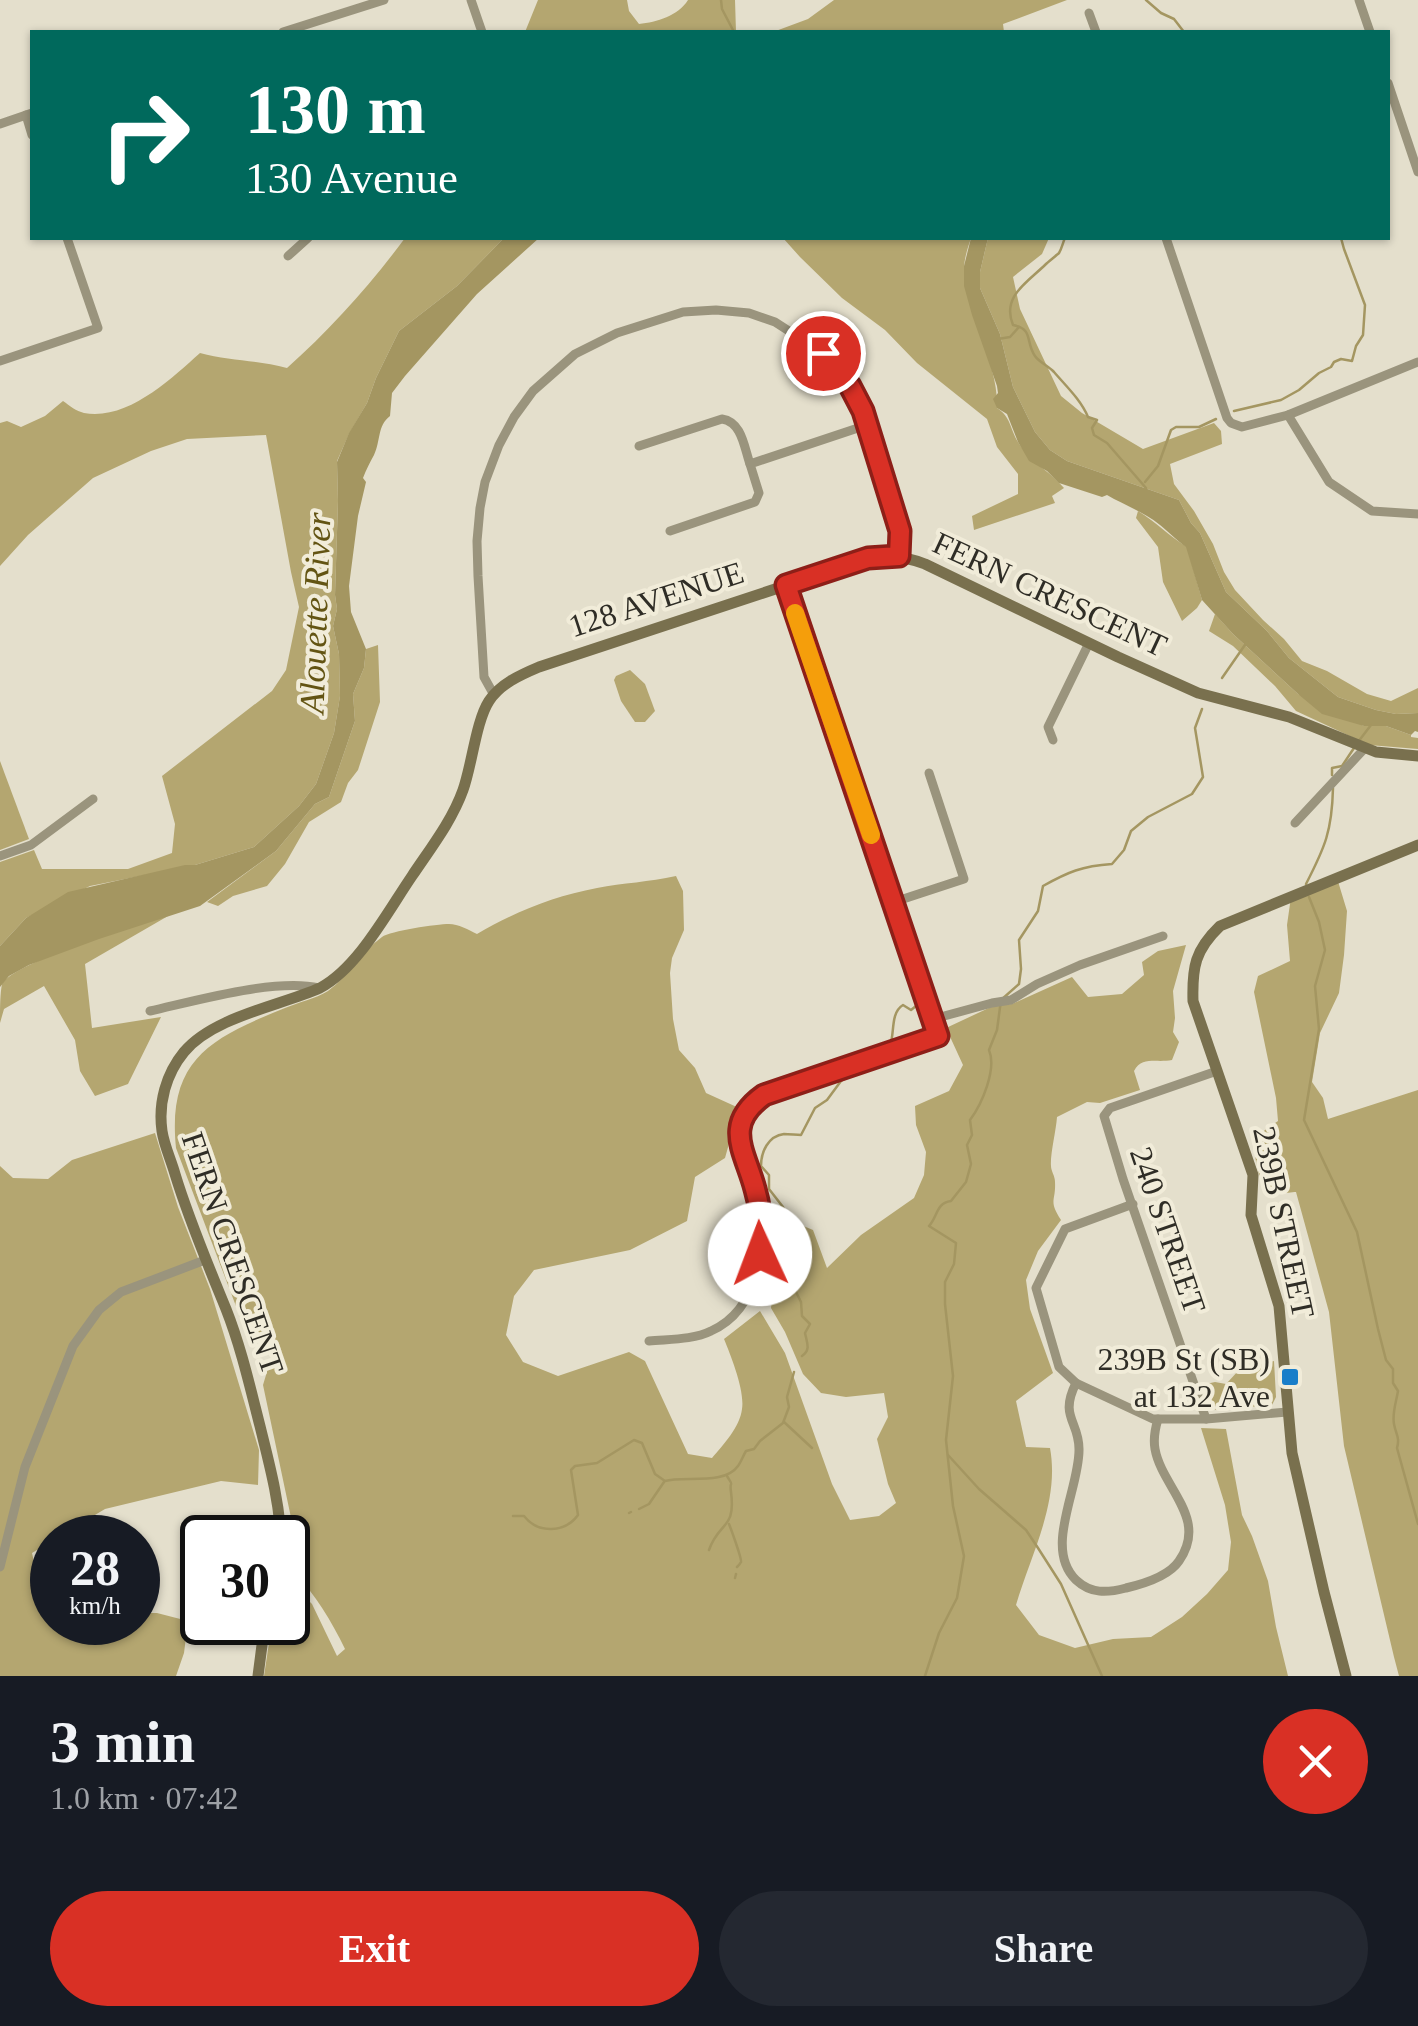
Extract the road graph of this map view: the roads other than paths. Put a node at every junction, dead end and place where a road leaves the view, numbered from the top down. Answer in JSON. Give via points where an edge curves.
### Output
{"nodes":[{"id":1,"x":384,"y":0,"type":"edge"},
{"id":2,"x":471,"y":0,"type":"edge"},
{"id":3,"x":1359,"y":0,"type":"edge"},
{"id":4,"x":1089,"y":13,"type":"dead end"},
{"id":5,"x":289,"y":30,"type":"edge"},
{"id":6,"x":481,"y":30,"type":"edge"},
{"id":7,"x":1095,"y":30,"type":"edge"},
{"id":8,"x":1369,"y":30,"type":"edge"},
{"id":9,"x":1390,"y":89,"type":"edge"},
{"id":10,"x":29,"y":114,"type":"edge"},
{"id":11,"x":0,"y":124,"type":"edge"},
{"id":12,"x":1418,"y":172,"type":"edge"},
{"id":13,"x":68,"y":240,"type":"edge"},
{"id":14,"x":306,"y":240,"type":"edge"},
{"id":15,"x":1167,"y":240,"type":"edge"},
{"id":16,"x":288,"y":256,"type":"dead end"},
{"id":17,"x":0,"y":361,"type":"edge"},
{"id":18,"x":1418,"y":362,"type":"edge"},
{"id":19,"x":1288,"y":415,"type":"junction"},
{"id":20,"x":867,"y":425,"type":"junction"},
{"id":21,"x":639,"y":446,"type":"dead end"},
{"id":22,"x":750,"y":464,"type":"junction"},
{"id":23,"x":1418,"y":514,"type":"edge"},
{"id":24,"x":670,"y":531,"type":"dead end"},
{"id":25,"x":899,"y":556,"type":"junction"},
{"id":26,"x":786,"y":585,"type":"junction"},
{"id":27,"x":1089,"y":643,"type":"junction"},
{"id":28,"x":494,"y":695,"type":"junction"},
{"id":29,"x":1053,"y":740,"type":"dead end"},
{"id":30,"x":1360,"y":746,"type":"junction"},
{"id":31,"x":1418,"y":756,"type":"edge"},
{"id":32,"x":930,"y":774,"type":"dead end"},
{"id":33,"x":92,"y":800,"type":"dead end"},
{"id":34,"x":1295,"y":824,"type":"dead end"},
{"id":35,"x":1418,"y":844,"type":"edge"},
{"id":36,"x":0,"y":856,"type":"edge"},
{"id":37,"x":894,"y":902,"type":"junction"},
{"id":38,"x":1163,"y":936,"type":"dead end"},
{"id":39,"x":320,"y":988,"type":"junction"},
{"id":40,"x":150,"y":1011,"type":"dead end"},
{"id":41,"x":933,"y":1020,"type":"junction"},
{"id":42,"x":1217,"y":1070,"type":"junction"},
{"id":43,"x":1132,"y":1204,"type":"junction"},
{"id":44,"x":205,"y":1260,"type":"junction"},
{"id":45,"x":649,"y":1340,"type":"dead end"},
{"id":46,"x":1076,"y":1383,"type":"junction"},
{"id":47,"x":1288,"y":1412,"type":"junction"},
{"id":48,"x":1158,"y":1418,"type":"junction"},
{"id":49,"x":1206,"y":1419,"type":"junction"},
{"id":50,"x":278,"y":1515,"type":"edge"},
{"id":51,"x":0,"y":1567,"type":"edge"},
{"id":52,"x":262,"y":1645,"type":"edge"},
{"id":53,"x":258,"y":1676,"type":"edge"},
{"id":54,"x":1346,"y":1676,"type":"edge"}],
"edges":[{"from":1,"to":5,"type":"street"},
{"from":2,"to":6,"type":"street"},
{"from":3,"to":8,"type":"street"},
{"from":4,"to":7,"type":"street"},
{"from":9,"to":12,"type":"street"},
{"from":10,"to":11,"type":"street"},
{"from":13,"to":17,"type":"street","via":[[98,328]]},
{"from":14,"to":16,"type":"street"},
{"from":15,"to":19,"type":"street","via":[[1227,418],[1242,426]]},
{"from":18,"to":19,"type":"street"},
{"from":19,"to":23,"type":"street","via":[[1329,482],[1372,511]]},
{"from":20,"to":22,"type":"street"},
{"from":20,"to":25,"type":"street","name":"FERN CRESCENT","via":[[900,531]]},
{"from":20,"to":28,"type":"street","name":"FERN CRESCENT","via":[[850,386],[823,353],[776,322],[748,313],[683,312],[574,354],[514,416],[485,482],[478,576],[484,677]]},
{"from":21,"to":22,"type":"street","via":[[728,419],[737,426]]},
{"from":22,"to":24,"type":"street","via":[[756,502]]},
{"from":25,"to":26,"type":"street","name":"128 AVENUE","via":[[868,558]]},
{"from":25,"to":27,"type":"street","name":"FERN CRESCENT"},
{"from":26,"to":28,"type":"street","name":"128 AVENUE","via":[[539,667]]},
{"from":26,"to":37,"type":"street"},
{"from":27,"to":29,"type":"street","via":[[1048,727]]},
{"from":27,"to":30,"type":"street","name":"FERN CRESCENT","via":[[1198,693],[1289,717]]},
{"from":28,"to":39,"type":"street","name":"FERN CRESCENT","via":[[482,714],[462,793],[441,832],[374,932]]},
{"from":30,"to":31,"type":"street","name":"FERN CRESCENT"},
{"from":30,"to":34,"type":"street"},
{"from":32,"to":37,"type":"street","via":[[964,878]]},
{"from":33,"to":36,"type":"street","via":[[31,845]]},
{"from":35,"to":42,"type":"street","name":"239B STREET","via":[[1220,926],[1204,942],[1192,978],[1193,1001]]},
{"from":37,"to":41,"type":"street"},
{"from":38,"to":41,"type":"street","via":[[1080,965],[1006,1002]]},
{"from":39,"to":40,"type":"street","via":[[302,984],[234,993]]},
{"from":39,"to":44,"type":"street","name":"FERN CRESCENT","via":[[210,1032],[172,1070],[162,1128]]},
{"from":41,"to":45,"type":"street","via":[[938,1036],[764,1095],[749,1107],[739,1142],[756,1192],[762,1242],[751,1287],[714,1330]]},
{"from":42,"to":43,"type":"street","name":"240 STREET","via":[[1105,1113]]},
{"from":42,"to":47,"type":"street","name":"239B STREET","via":[[1252,1175],[1250,1215],[1279,1306]]},
{"from":43,"to":46,"type":"street","via":[[1065,1230],[1036,1288],[1059,1367]]},
{"from":43,"to":49,"type":"street","name":"240 STREET"},
{"from":44,"to":50,"type":"street","name":"FERN CRESCENT","via":[[245,1368]]},
{"from":44,"to":51,"type":"street","via":[[122,1292],[72,1346],[25,1467]]},
{"from":46,"to":48,"type":"street"},
{"from":46,"to":48,"type":"street","via":[[1070,1418],[1080,1446],[1062,1539],[1066,1568],[1094,1592],[1164,1574],[1188,1545],[1189,1523],[1155,1453]]},
{"from":47,"to":49,"type":"street"},
{"from":47,"to":54,"type":"street","name":"239B STREET"},
{"from":48,"to":49,"type":"street"},
{"from":52,"to":53,"type":"street"}]}
